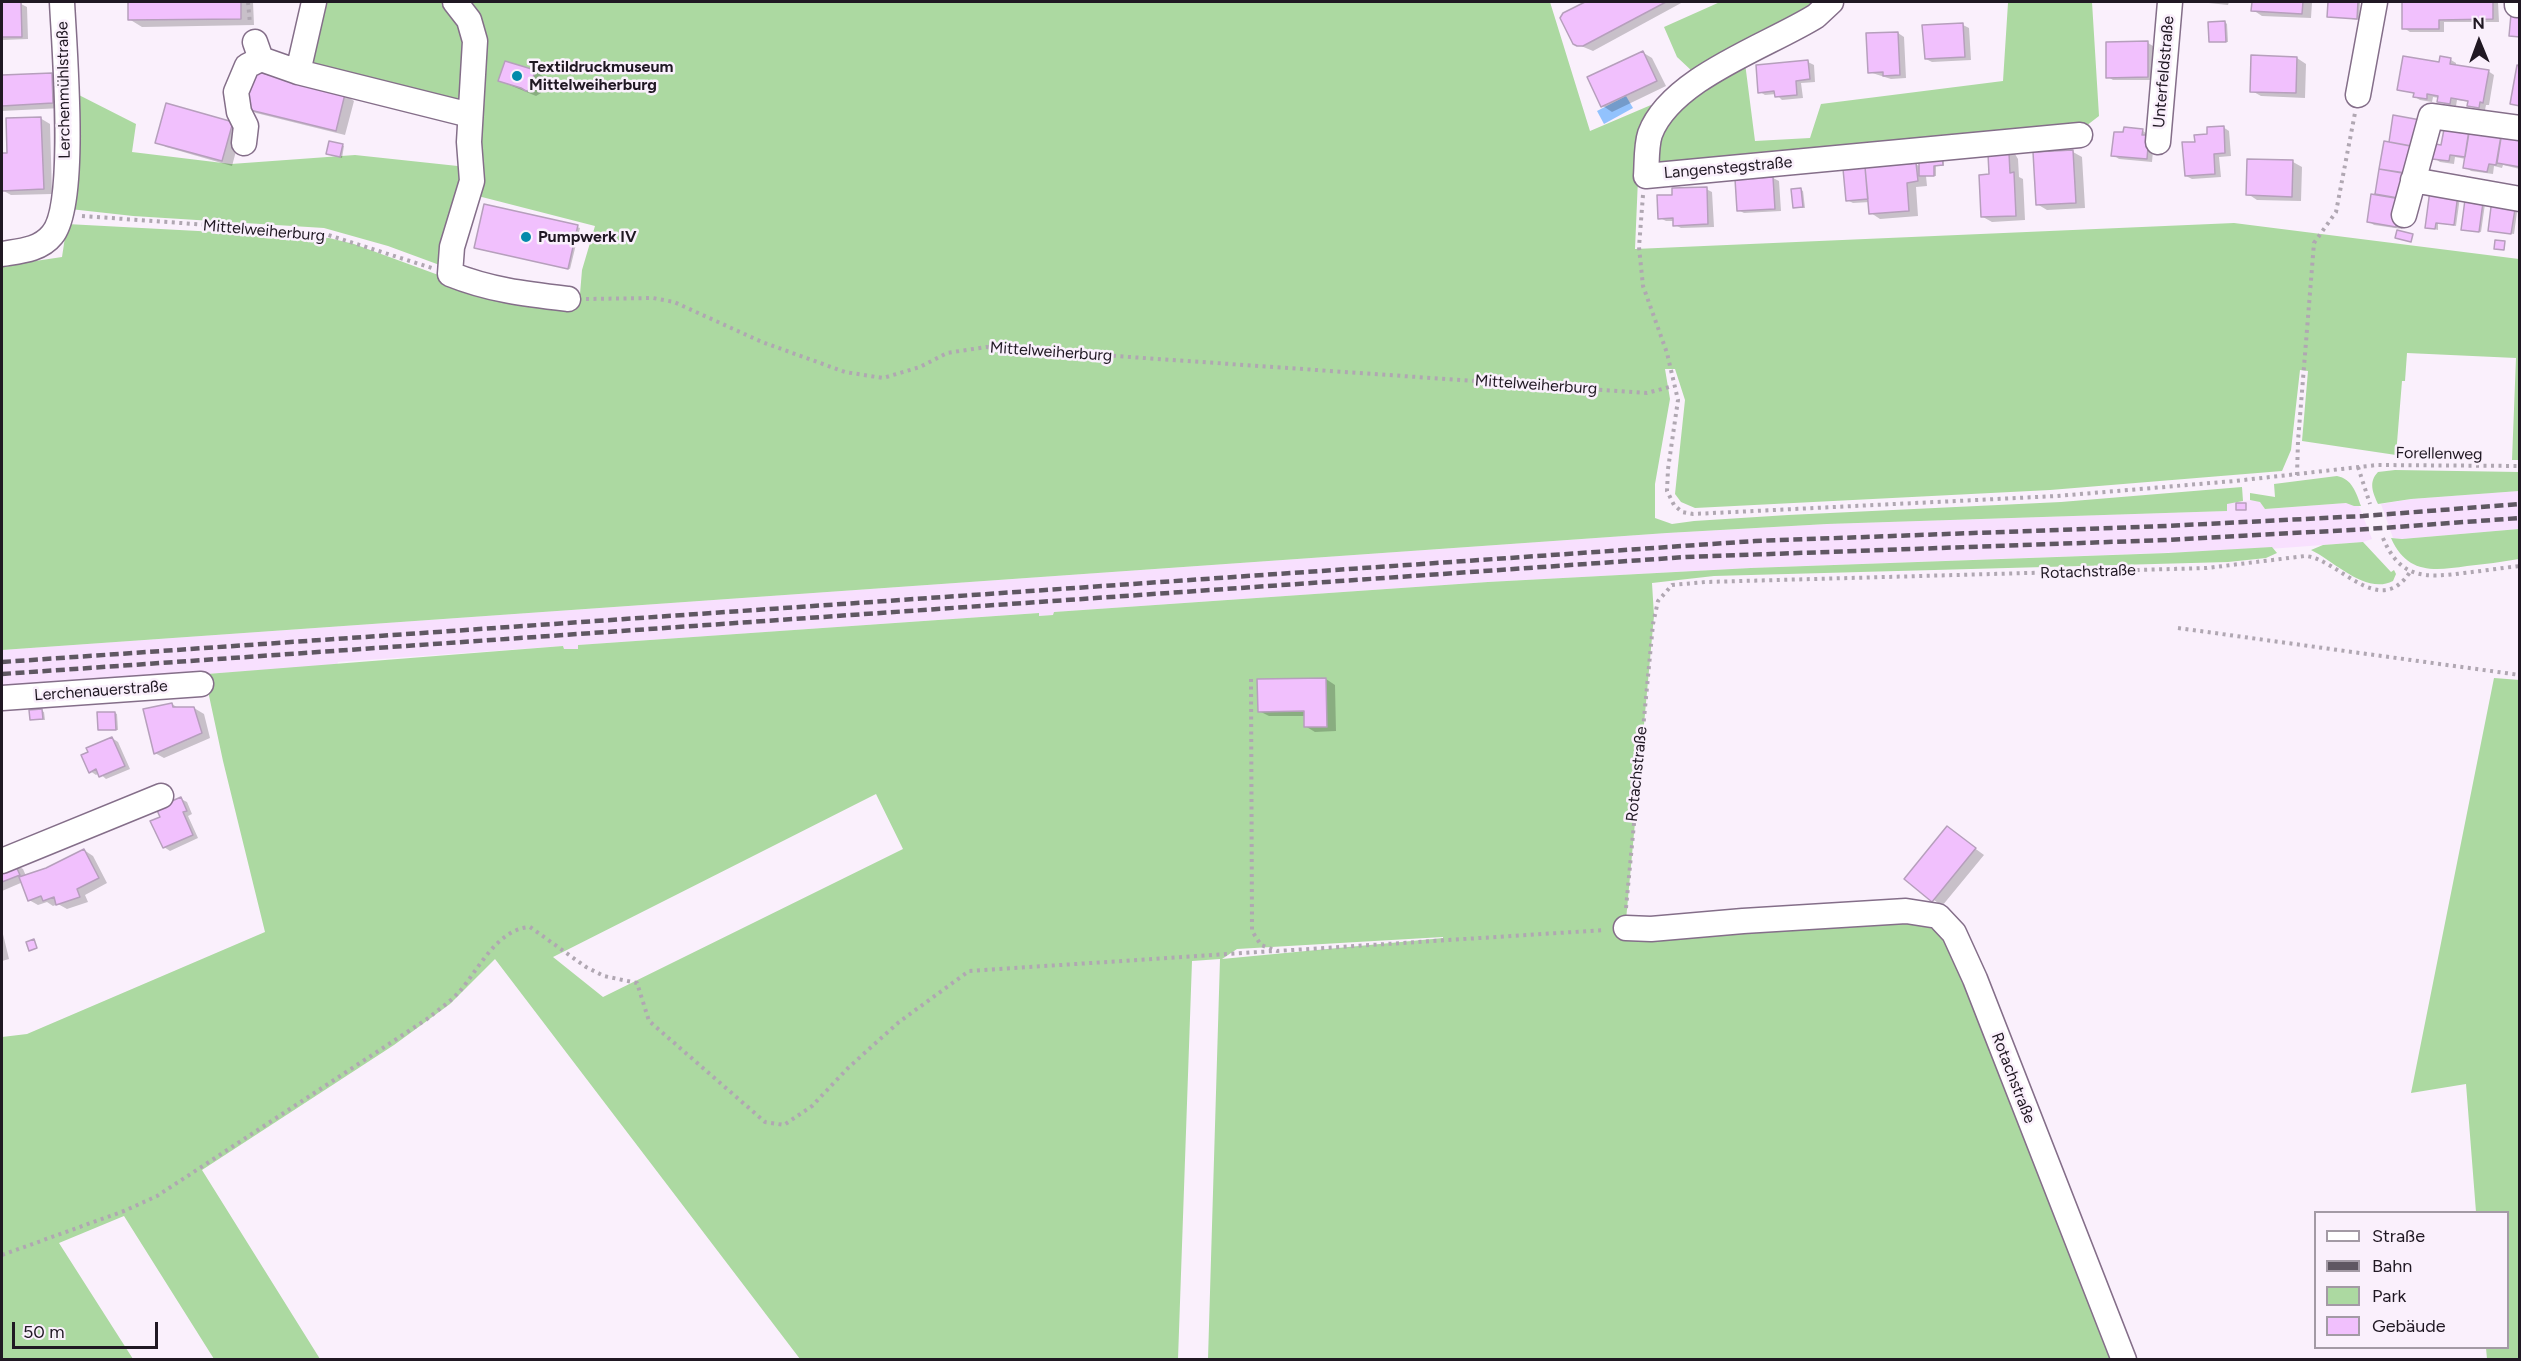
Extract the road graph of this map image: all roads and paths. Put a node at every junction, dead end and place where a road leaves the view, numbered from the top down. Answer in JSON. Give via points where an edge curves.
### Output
{"nodes":[{"id":1,"x":62,"y":2,"type":"edge"},
{"id":2,"x":314,"y":2,"type":"edge"},
{"id":3,"x":455,"y":2,"type":"edge"},
{"id":4,"x":1831,"y":2,"type":"edge"},
{"id":5,"x":2170,"y":2,"type":"edge"},
{"id":6,"x":2375,"y":2,"type":"edge"},
{"id":7,"x":298,"y":72,"type":"junction"},
{"id":8,"x":2358,"y":95,"type":"joint"},
{"id":9,"x":470,"y":115,"type":"junction"},
{"id":10,"x":2520,"y":128,"type":"edge"},
{"id":11,"x":2080,"y":135,"type":"dead end"},
{"id":12,"x":2158,"y":141,"type":"dead end"},
{"id":13,"x":244,"y":143,"type":"dead end"},
{"id":14,"x":1646,"y":176,"type":"junction"},
{"id":15,"x":2414,"y":180,"type":"junction"},
{"id":16,"x":2520,"y":199,"type":"edge"},
{"id":17,"x":67,"y":215,"type":"junction"},
{"id":18,"x":2404,"y":215,"type":"dead end"},
{"id":19,"x":2,"y":254,"type":"edge"},
{"id":20,"x":450,"y":274,"type":"junction"},
{"id":21,"x":568,"y":299,"type":"joint"},
{"id":22,"x":1673,"y":386,"type":"junction"},
{"id":23,"x":2520,"y":466,"type":"edge"},
{"id":24,"x":2358,"y":467,"type":"junction"},
{"id":25,"x":2297,"y":475,"type":"junction"},
{"id":26,"x":2370,"y":504,"type":"dead end"},
{"id":27,"x":2383,"y":538,"type":"dead end"},
{"id":28,"x":2520,"y":566,"type":"edge"},
{"id":29,"x":2410,"y":572,"type":"junction"},
{"id":30,"x":2178,"y":628,"type":"dead end"},
{"id":31,"x":2520,"y":675,"type":"edge"},
{"id":32,"x":1251,"y":679,"type":"dead end"},
{"id":33,"x":201,"y":684,"type":"dead end"},
{"id":34,"x":2,"y":698,"type":"edge"},
{"id":35,"x":161,"y":796,"type":"dead end"},
{"id":36,"x":2,"y":861,"type":"edge"},
{"id":37,"x":1626,"y":928,"type":"junction"},
{"id":38,"x":1277,"y":951,"type":"junction"},
{"id":39,"x":2,"y":1255,"type":"edge"},
{"id":40,"x":2124,"y":1359,"type":"edge"}],
"edges":[{"from":1,"to":17,"type":"street","name":"Lerchenmühlstraße","via":[[69,134]]},
{"from":2,"to":7,"type":"street"},
{"from":3,"to":9,"type":"street","via":[[469,20],[475,40]]},
{"from":4,"to":14,"type":"street","name":"Langenstegstraße","via":[[1816,16],[1702,78],[1670,103],[1650,135]]},
{"from":5,"to":12,"type":"street","name":"Unterfeldstraße"},
{"from":6,"to":8,"type":"street"},
{"from":7,"to":9,"type":"street"},
{"from":7,"to":13,"type":"street","via":[[258,50],[236,92],[246,126]]},
{"from":8,"to":25,"type":"path","via":[[2336,212],[2314,243]]},
{"from":9,"to":20,"type":"street","via":[[472,181],[452,247]]},
{"from":10,"to":15,"type":"street","via":[[2431,116]]},
{"from":11,"to":14,"type":"street","name":"Langenstegstraße"},
{"from":14,"to":22,"type":"path","name":"Forellenweg","via":[[1639,247],[1643,286]]},
{"from":15,"to":16,"type":"street"},
{"from":15,"to":18,"type":"street"},
{"from":17,"to":19,"type":"street","via":[[42,244]]},
{"from":17,"to":20,"type":"path","name":"Mittelweiherburg","via":[[322,233]]},
{"from":20,"to":21,"type":"street","via":[[479,286]]},
{"from":21,"to":22,"type":"path","name":"Mittelweiherburg","via":[[653,298],[674,302],[762,342],[845,372],[883,378],[920,367],[947,353],[986,347],[1647,393]]},
{"from":22,"to":25,"type":"path","name":"Forellenweg","via":[[1678,400],[1667,491],[1674,505],[1693,514],[2057,496]]},
{"from":23,"to":24,"type":"path","name":"Forellenweg"},
{"from":24,"to":25,"type":"path","name":"Forellenweg"},
{"from":24,"to":26,"type":"path"},
{"from":27,"to":29,"type":"path","via":[[2393,557]]},
{"from":28,"to":29,"type":"path","via":[[2441,576]]},
{"from":29,"to":37,"type":"path","name":"Rotachstraße","via":[[2396,586],[2378,589],[2352,580],[2318,558],[2305,556],[2207,568],[1672,585],[1658,601],[1653,624]]},
{"from":30,"to":31,"type":"path"},
{"from":32,"to":38,"type":"path","via":[[1252,931],[1261,945]]},
{"from":33,"to":34,"type":"street","name":"Lerchenauerstraße"},
{"from":35,"to":36,"type":"street"},
{"from":37,"to":38,"type":"path"},
{"from":37,"to":40,"type":"street","name":"Rotachstraße","via":[[1906,911],[1938,916],[1954,933],[1975,979]]},
{"from":38,"to":39,"type":"path","via":[[969,971],[899,1022],[812,1106],[784,1125],[765,1122],[649,1022],[637,983],[604,976],[530,927],[518,928],[500,940],[458,994],[427,1019],[156,1196]]}]}
